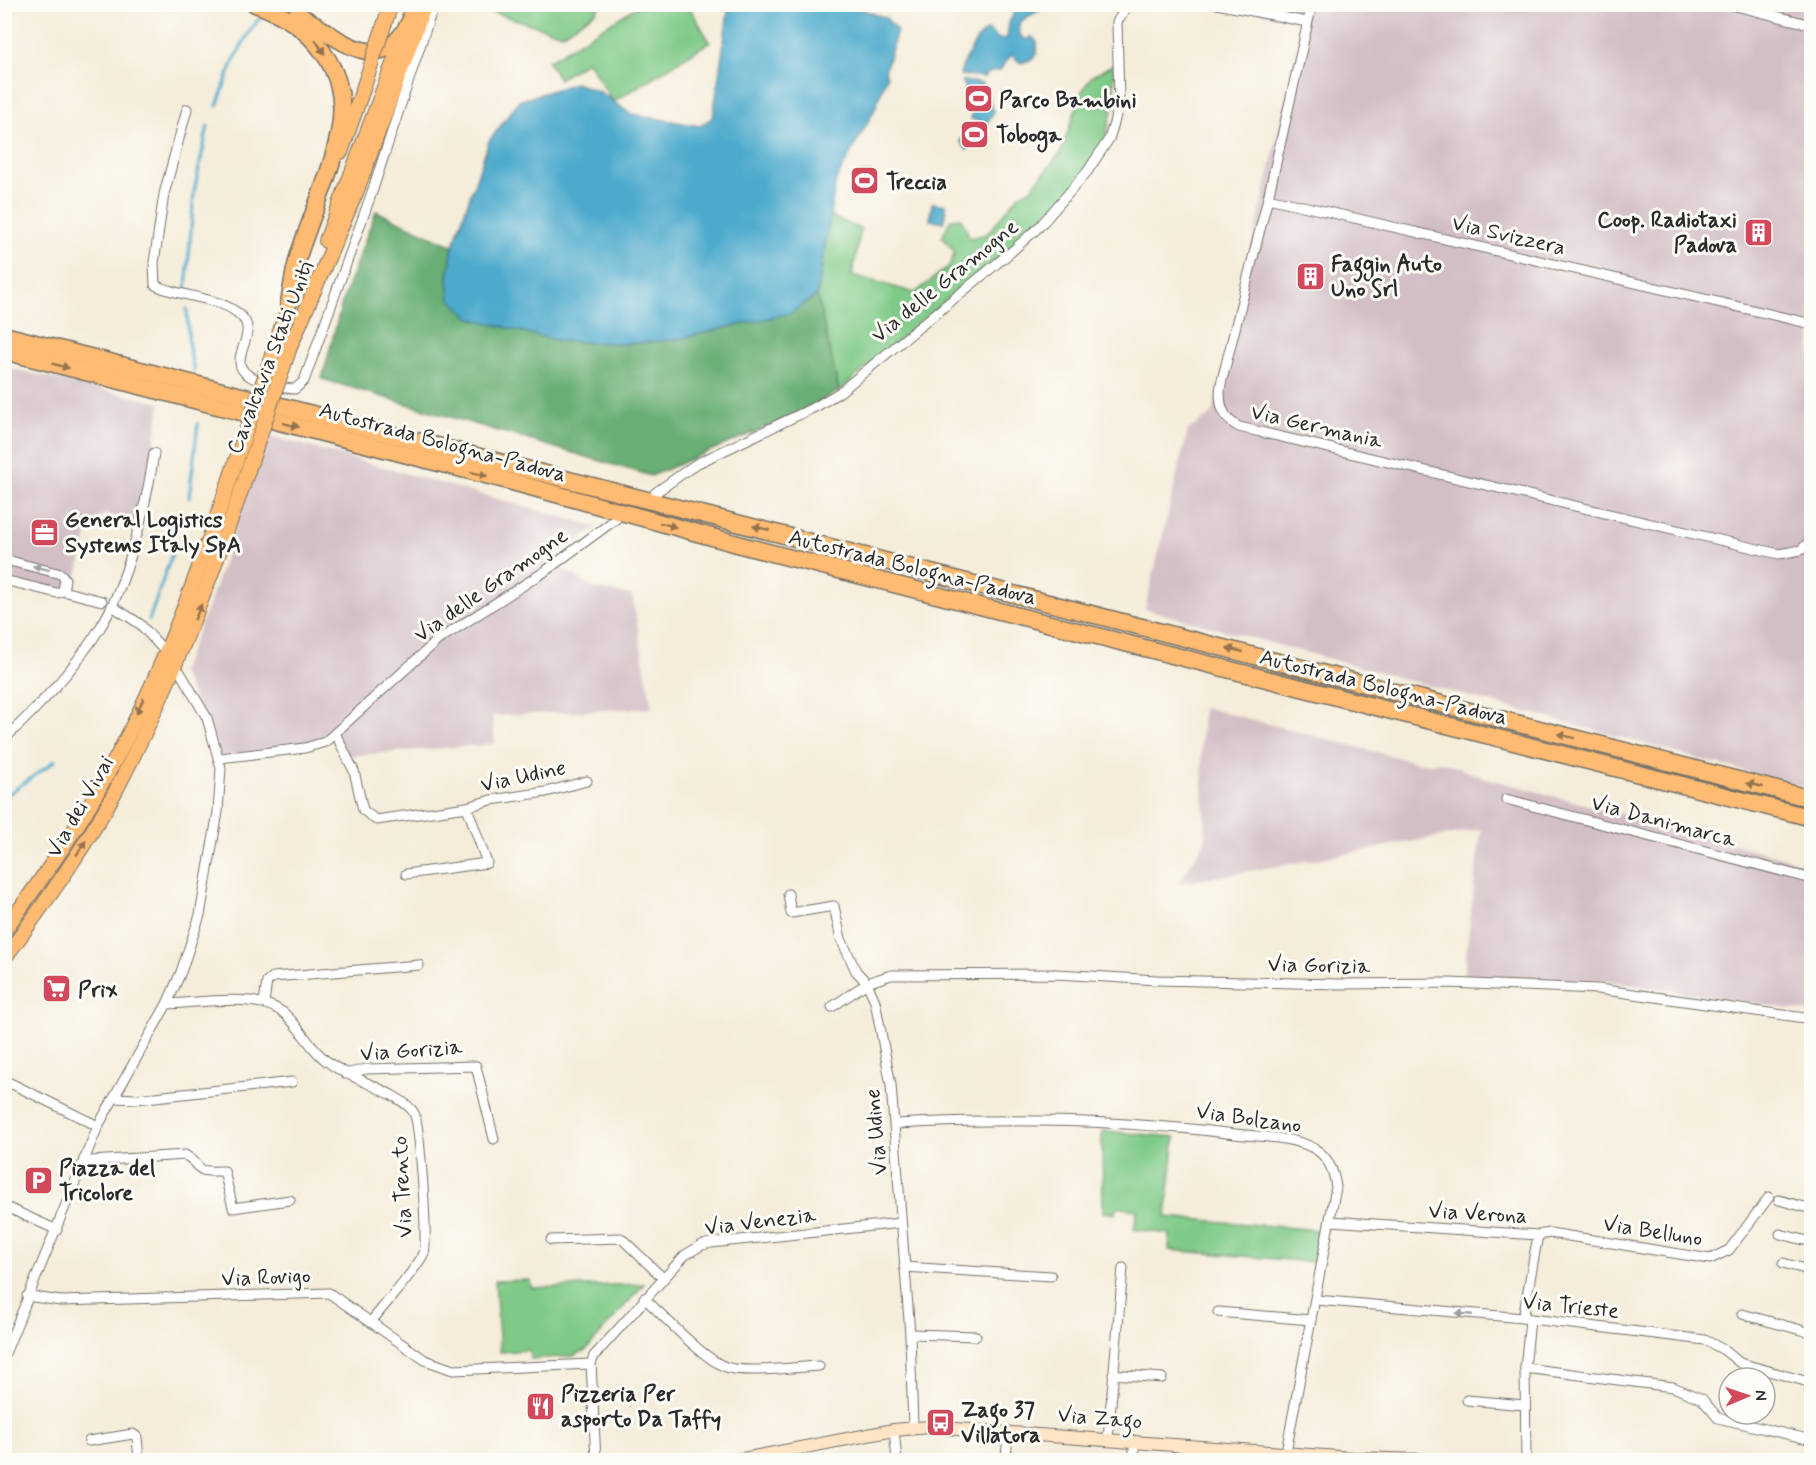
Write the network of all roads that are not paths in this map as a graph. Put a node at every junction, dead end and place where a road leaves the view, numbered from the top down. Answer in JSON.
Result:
{"nodes":[{"id":1,"x":255,"y":4,"type":"edge"},
{"id":2,"x":272,"y":4,"type":"edge"},
{"id":3,"x":391,"y":4,"type":"edge"},
{"id":4,"x":425,"y":4,"type":"edge"},
{"id":5,"x":434,"y":4,"type":"edge"},
{"id":6,"x":1133,"y":4,"type":"edge"},
{"id":7,"x":1218,"y":4,"type":"edge"},
{"id":8,"x":1312,"y":4,"type":"edge"},
{"id":9,"x":1728,"y":4,"type":"edge"},
{"id":10,"x":1745,"y":6,"type":"edge"},
{"id":11,"x":412,"y":12,"type":"edge"},
{"id":12,"x":1308,"y":22,"type":"junction"},
{"id":13,"x":1812,"y":25,"type":"edge"},
{"id":14,"x":187,"y":109,"type":"dead end"},
{"id":15,"x":1268,"y":198,"type":"junction"},
{"id":16,"x":289,"y":303,"type":"junction"},
{"id":17,"x":1812,"y":324,"type":"edge"},
{"id":18,"x":4,"y":325,"type":"edge"},
{"id":19,"x":4,"y":335,"type":"edge"},
{"id":20,"x":290,"y":347,"type":"junction"},
{"id":21,"x":4,"y":351,"type":"edge"},
{"id":22,"x":272,"y":378,"type":"junction"},
{"id":23,"x":373,"y":428,"type":"junction"},
{"id":24,"x":249,"y":445,"type":"junction"},
{"id":25,"x":154,"y":453,"type":"dead end"},
{"id":26,"x":655,"y":493,"type":"dead end"},
{"id":27,"x":616,"y":519,"type":"dead end"},
{"id":28,"x":1812,"y":539,"type":"edge"},
{"id":29,"x":4,"y":563,"type":"edge"},
{"id":30,"x":4,"y":580,"type":"edge"},
{"id":31,"x":63,"y":591,"type":"junction"},
{"id":32,"x":102,"y":601,"type":"dead end"},
{"id":33,"x":112,"y":606,"type":"junction"},
{"id":34,"x":162,"y":650,"type":"junction"},
{"id":35,"x":178,"y":668,"type":"junction"},
{"id":36,"x":336,"y":735,"type":"junction"},
{"id":37,"x":4,"y":739,"type":"edge"},
{"id":38,"x":220,"y":758,"type":"junction"},
{"id":39,"x":587,"y":781,"type":"dead end"},
{"id":40,"x":1506,"y":799,"type":"dead end"},
{"id":41,"x":1812,"y":799,"type":"edge"},
{"id":42,"x":467,"y":807,"type":"junction"},
{"id":43,"x":1812,"y":818,"type":"edge"},
{"id":44,"x":406,"y":874,"type":"dead end"},
{"id":45,"x":1812,"y":879,"type":"edge"},
{"id":46,"x":788,"y":894,"type":"dead end"},
{"id":47,"x":4,"y":930,"type":"edge"},
{"id":48,"x":4,"y":959,"type":"edge"},
{"id":49,"x":419,"y":965,"type":"dead end"},
{"id":50,"x":867,"y":983,"type":"junction"},
{"id":51,"x":264,"y":1002,"type":"junction"},
{"id":52,"x":167,"y":1004,"type":"junction"},
{"id":53,"x":832,"y":1006,"type":"dead end"},
{"id":54,"x":1812,"y":1019,"type":"edge"},
{"id":55,"x":345,"y":1074,"type":"junction"},
{"id":56,"x":4,"y":1080,"type":"edge"},
{"id":57,"x":292,"y":1082,"type":"dead end"},
{"id":58,"x":114,"y":1098,"type":"junction"},
{"id":59,"x":896,"y":1124,"type":"junction"},
{"id":60,"x":98,"y":1126,"type":"junction"},
{"id":61,"x":494,"y":1139,"type":"dead end"},
{"id":62,"x":84,"y":1159,"type":"junction"},
{"id":63,"x":1769,"y":1197,"type":"dead end"},
{"id":64,"x":290,"y":1200,"type":"dead end"},
{"id":65,"x":1779,"y":1200,"type":"dead end"},
{"id":66,"x":4,"y":1206,"type":"edge"},
{"id":67,"x":1812,"y":1209,"type":"edge"},
{"id":68,"x":1331,"y":1221,"type":"junction"},
{"id":69,"x":901,"y":1223,"type":"junction"},
{"id":70,"x":57,"y":1230,"type":"junction"},
{"id":71,"x":1780,"y":1234,"type":"dead end"},
{"id":72,"x":1538,"y":1235,"type":"junction"},
{"id":73,"x":551,"y":1240,"type":"dead end"},
{"id":74,"x":1812,"y":1242,"type":"edge"},
{"id":75,"x":1783,"y":1263,"type":"dead end"},
{"id":76,"x":904,"y":1267,"type":"junction"},
{"id":77,"x":1123,"y":1268,"type":"dead end"},
{"id":78,"x":1812,"y":1271,"type":"edge"},
{"id":79,"x":1051,"y":1276,"type":"dead end"},
{"id":80,"x":663,"y":1278,"type":"junction"},
{"id":81,"x":27,"y":1296,"type":"junction"},
{"id":82,"x":644,"y":1298,"type":"junction"},
{"id":83,"x":1316,"y":1300,"type":"junction"},
{"id":84,"x":1218,"y":1312,"type":"dead end"},
{"id":85,"x":1742,"y":1314,"type":"dead end"},
{"id":86,"x":1526,"y":1319,"type":"junction"},
{"id":87,"x":1311,"y":1320,"type":"junction"},
{"id":88,"x":371,"y":1322,"type":"junction"},
{"id":89,"x":1812,"y":1333,"type":"edge"},
{"id":90,"x":910,"y":1334,"type":"junction"},
{"id":91,"x":976,"y":1336,"type":"dead end"},
{"id":92,"x":4,"y":1356,"type":"edge"},
{"id":93,"x":591,"y":1364,"type":"junction"},
{"id":94,"x":819,"y":1366,"type":"dead end"},
{"id":95,"x":1525,"y":1368,"type":"junction"},
{"id":96,"x":1113,"y":1374,"type":"junction"},
{"id":97,"x":1162,"y":1378,"type":"dead end"},
{"id":98,"x":1812,"y":1383,"type":"edge"},
{"id":99,"x":1467,"y":1400,"type":"dead end"},
{"id":100,"x":1525,"y":1405,"type":"junction"},
{"id":101,"x":913,"y":1428,"type":"junction"},
{"id":102,"x":894,"y":1430,"type":"junction"},
{"id":103,"x":1008,"y":1431,"type":"junction"},
{"id":104,"x":1108,"y":1438,"type":"junction"},
{"id":105,"x":1812,"y":1440,"type":"edge"},
{"id":106,"x":89,"y":1441,"type":"dead end"},
{"id":107,"x":1134,"y":1441,"type":"junction"},
{"id":108,"x":1286,"y":1452,"type":"junction"},
{"id":109,"x":1352,"y":1459,"type":"edge"},
{"id":110,"x":139,"y":1461,"type":"edge"},
{"id":111,"x":596,"y":1461,"type":"edge"},
{"id":112,"x":737,"y":1461,"type":"edge"},
{"id":113,"x":897,"y":1461,"type":"edge"},
{"id":114,"x":1006,"y":1461,"type":"edge"},
{"id":115,"x":1134,"y":1461,"type":"edge"},
{"id":116,"x":1427,"y":1461,"type":"edge"},
{"id":117,"x":1526,"y":1461,"type":"edge"}],
"edges":[{"from":1,"to":16,"type":"highway","one_way":true},
{"from":2,"to":11,"type":"highway"},
{"from":3,"to":16,"type":"main road","name":"Cavalcavia Stati Uniti","bridge":true},
{"from":4,"to":20,"type":"main road","name":"Cavalcavia Stati Uniti"},
{"from":5,"to":14,"type":"street"},
{"from":6,"to":26,"type":"street","name":"Via delle Gramogne"},
{"from":7,"to":12,"type":"street"},
{"from":8,"to":12,"type":"street","name":"Via Germania"},
{"from":9,"to":10,"type":"street"},
{"from":10,"to":13,"type":"street"},
{"from":11,"to":20,"type":"main road"},
{"from":12,"to":15,"type":"street","name":"Via Germania"},
{"from":15,"to":17,"type":"street","name":"Via Svizzera"},
{"from":15,"to":28,"type":"street","name":"Via Germania"},
{"from":16,"to":22,"type":"main road","name":"Cavalcavia Stati Uniti"},
{"from":18,"to":23,"type":"highway"},
{"from":19,"to":23,"type":"highway","name":"Autostrada Bologna-Padova"},
{"from":20,"to":22,"type":"main road","name":"Cavalcavia Stati Uniti"},
{"from":21,"to":43,"type":"highway","name":"Autostrada Bologna-Padova","one_way":true},
{"from":22,"to":24,"type":"main road","name":"Cavalcavia Stati Uniti","bridge":true},
{"from":41,"to":23,"type":"highway","name":"Autostrada Bologna-Padova","one_way":true},
{"from":24,"to":34,"type":"main road","name":"Via dei Vivai"},
{"from":35,"to":24,"type":"main road","name":"Cavalcavia Stati Uniti","one_way":true},
{"from":25,"to":33,"type":"street"},
{"from":27,"to":36,"type":"street","name":"Via delle Gramogne"},
{"from":31,"to":29,"type":"street","one_way":true},
{"from":30,"to":31,"type":"street"},
{"from":31,"to":32,"type":"street"},
{"from":33,"to":34,"type":"street"},
{"from":33,"to":37,"type":"street"},
{"from":34,"to":47,"type":"main road","name":"Via dei Vivai","one_way":true},
{"from":35,"to":38,"type":"street"},
{"from":48,"to":35,"type":"main road","name":"Via dei Vivai","one_way":true},
{"from":36,"to":38,"type":"street","name":"Via delle Gramogne"},
{"from":36,"to":42,"type":"street","name":"Via Udine"},
{"from":38,"to":52,"type":"street"},
{"from":39,"to":42,"type":"street","name":"Via Udine"},
{"from":40,"to":45,"type":"street","name":"Via Danimarca"},
{"from":42,"to":44,"type":"street","name":"Via Udine"},
{"from":46,"to":50,"type":"street","name":"Via Udine"},
{"from":49,"to":51,"type":"street"},
{"from":50,"to":53,"type":"street","name":"Via Gorizia"},
{"from":50,"to":54,"type":"street","name":"Via Gorizia"},
{"from":50,"to":59,"type":"street","name":"Via Udine"},
{"from":51,"to":52,"type":"street"},
{"from":51,"to":55,"type":"street","name":"Via Gorizia"},
{"from":52,"to":58,"type":"street"},
{"from":55,"to":61,"type":"street","name":"Via Gorizia"},
{"from":55,"to":88,"type":"street","name":"Via Trento"},
{"from":56,"to":60,"type":"street"},
{"from":57,"to":58,"type":"street"},
{"from":58,"to":60,"type":"street"},
{"from":59,"to":68,"type":"street","name":"Via Bolzano"},
{"from":59,"to":69,"type":"street","name":"Via Udine"},
{"from":60,"to":62,"type":"street"},
{"from":62,"to":64,"type":"street"},
{"from":62,"to":70,"type":"street"},
{"from":63,"to":72,"type":"street","name":"Via Belluno"},
{"from":65,"to":67,"type":"street"},
{"from":66,"to":70,"type":"street"},
{"from":68,"to":72,"type":"street","name":"Via Verona"},
{"from":68,"to":83,"type":"street","name":"Via Bolzano"},
{"from":69,"to":76,"type":"street","name":"Via Udine"},
{"from":69,"to":80,"type":"street","name":"Via Venezia"},
{"from":70,"to":81,"type":"street"},
{"from":71,"to":74,"type":"street"},
{"from":72,"to":86,"type":"street","name":"Via Verona"},
{"from":73,"to":80,"type":"street"},
{"from":75,"to":78,"type":"street"},
{"from":76,"to":79,"type":"street"},
{"from":76,"to":90,"type":"street","name":"Via Udine"},
{"from":77,"to":96,"type":"street"},
{"from":80,"to":82,"type":"street","name":"Via Venezia"},
{"from":81,"to":88,"type":"street","name":"Via Rovigo"},
{"from":81,"to":92,"type":"street"},
{"from":82,"to":93,"type":"street","name":"Via Venezia"},
{"from":82,"to":94,"type":"street"},
{"from":86,"to":83,"type":"street","name":"Via Trieste","one_way":true},
{"from":83,"to":87,"type":"street","name":"Via Bolzano"},
{"from":84,"to":87,"type":"street"},
{"from":85,"to":89,"type":"street"},
{"from":86,"to":95,"type":"street","name":"Via Verona"},
{"from":86,"to":98,"type":"street","name":"Via Trieste"},
{"from":87,"to":108,"type":"street","name":"Via Bolzano"},
{"from":88,"to":93,"type":"street","name":"Via Rovigo"},
{"from":90,"to":91,"type":"street"},
{"from":90,"to":101,"type":"street","name":"Via Udine"},
{"from":93,"to":111,"type":"street"},
{"from":95,"to":100,"type":"street","name":"Via Verona"},
{"from":95,"to":105,"type":"street"},
{"from":96,"to":97,"type":"street"},
{"from":96,"to":104,"type":"street"},
{"from":99,"to":100,"type":"street"},
{"from":100,"to":117,"type":"street","name":"Via Verona"},
{"from":101,"to":102,"type":"street","name":"Via Zago"},
{"from":101,"to":103,"type":"street","name":"Via Zago"},
{"from":102,"to":112,"type":"street","name":"Via Zago"},
{"from":102,"to":113,"type":"street"},
{"from":103,"to":104,"type":"street","name":"Via Zago"},
{"from":103,"to":114,"type":"street"},
{"from":104,"to":107,"type":"street","name":"Via Zago"},
{"from":106,"to":110,"type":"street"},
{"from":107,"to":108,"type":"street","name":"Via Zago"},
{"from":107,"to":115,"type":"street"},
{"from":108,"to":109,"type":"street","name":"Via Zago"},
{"from":109,"to":116,"type":"street","name":"Via Zago"}]}
